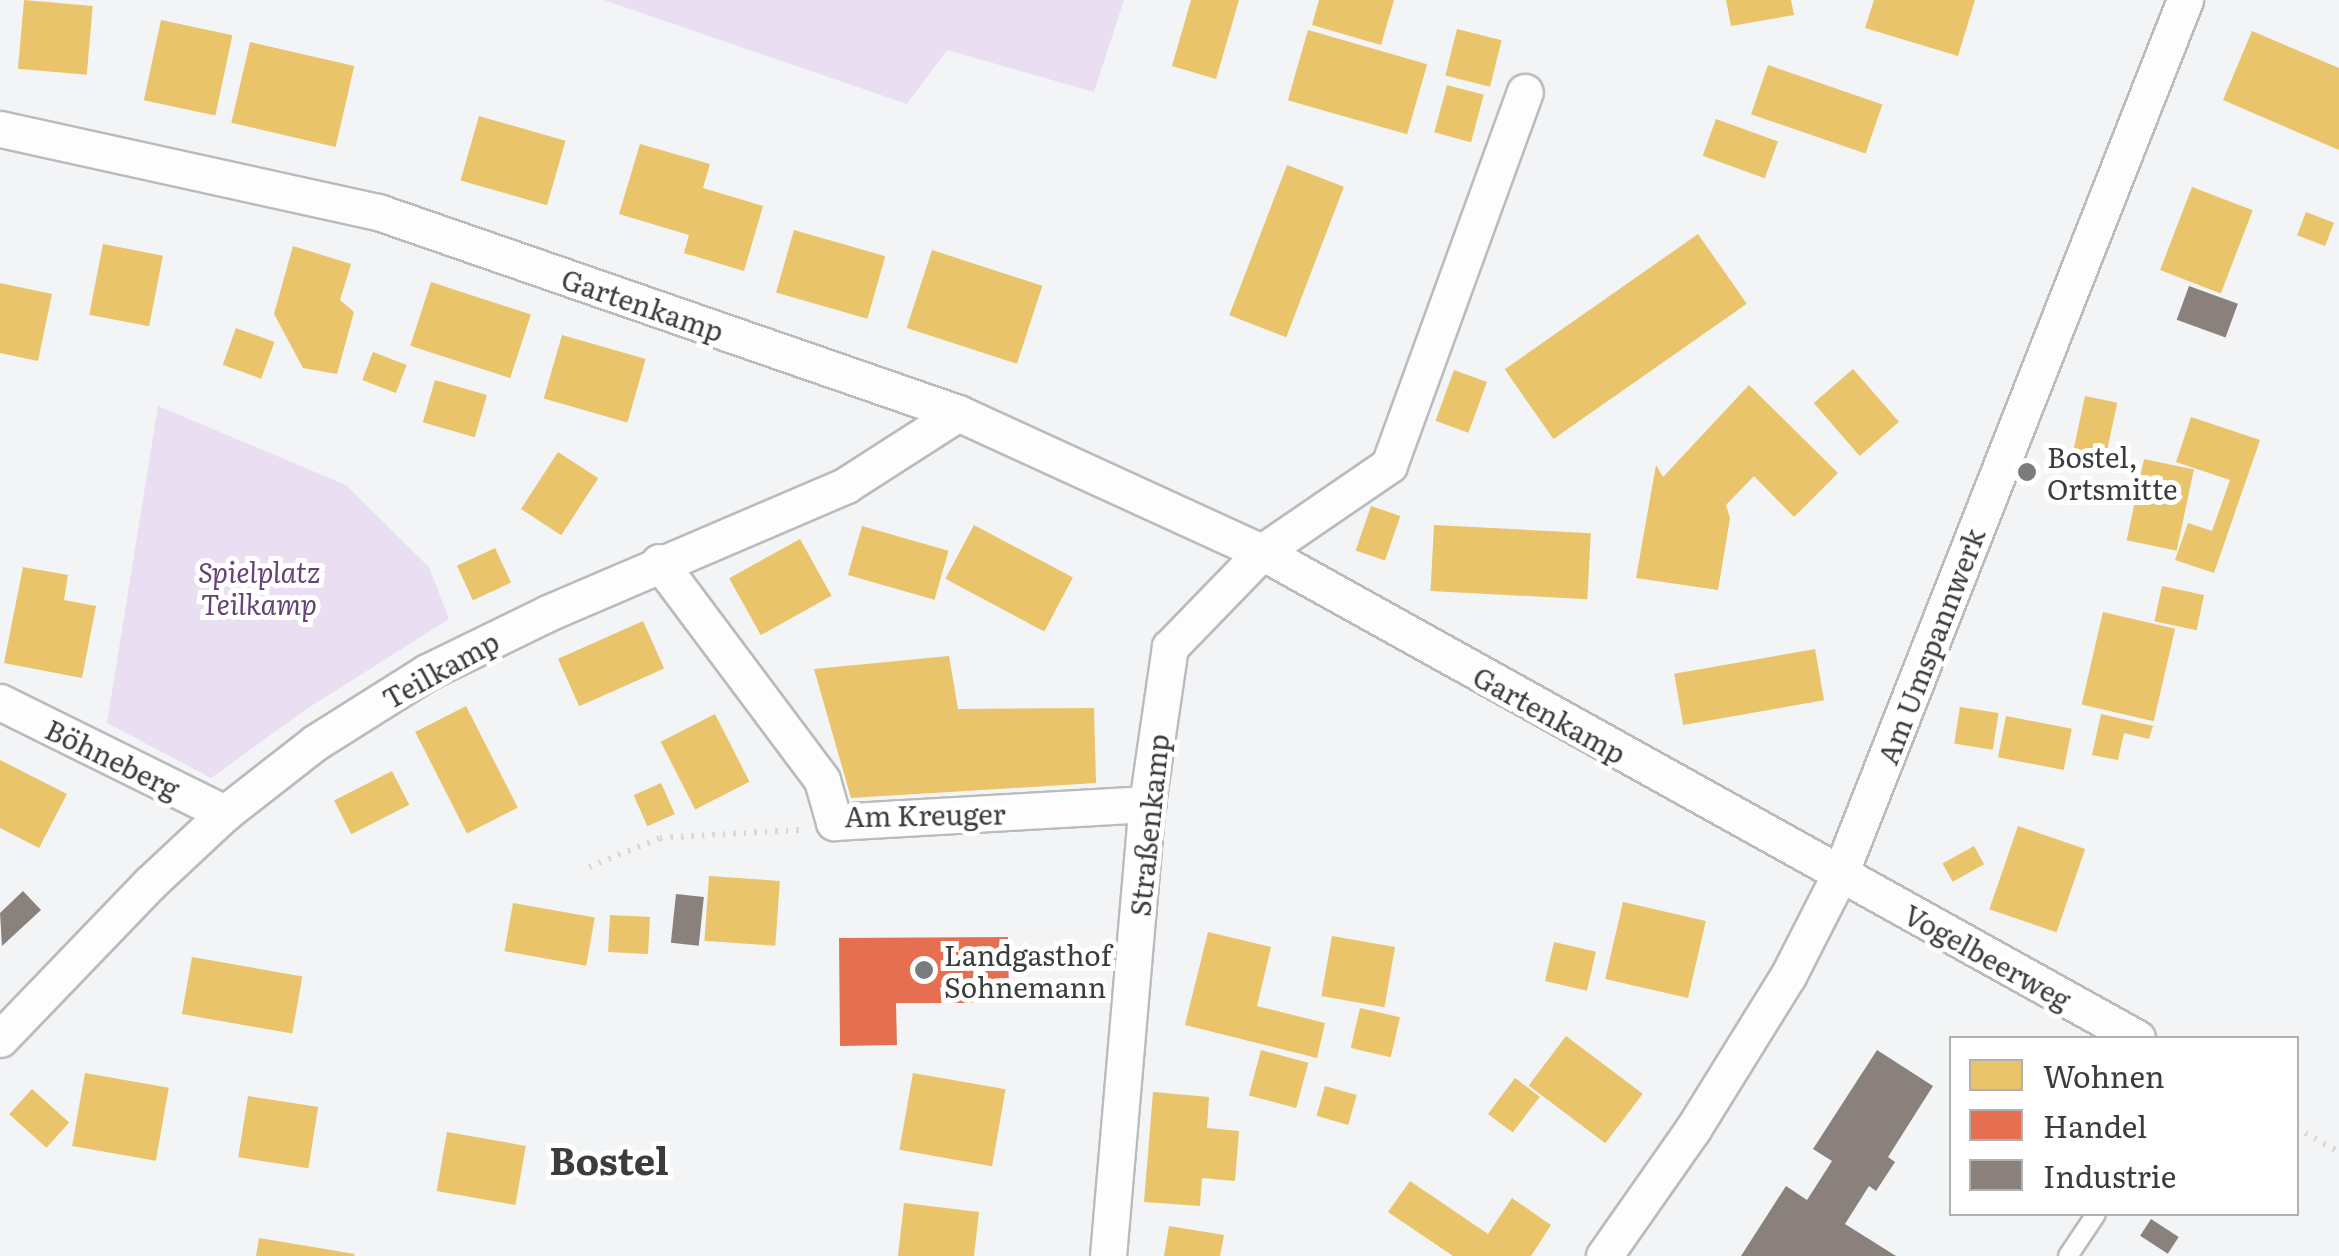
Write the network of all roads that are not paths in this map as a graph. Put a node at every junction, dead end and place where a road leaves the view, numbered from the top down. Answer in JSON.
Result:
{"nodes":[{"id":1,"x":2185,"y":0,"type":"edge"},
{"id":2,"x":1525,"y":92,"type":"dead end"},
{"id":3,"x":0,"y":130,"type":"edge"},
{"id":4,"x":958,"y":413,"type":"junction"},
{"id":5,"x":1262,"y":552,"type":"junction"},
{"id":6,"x":659,"y":562,"type":"junction"},
{"id":7,"x":0,"y":702,"type":"edge"},
{"id":8,"x":1147,"y":804,"type":"junction"},
{"id":9,"x":225,"y":813,"type":"junction"},
{"id":10,"x":1840,"y":874,"type":"junction"},
{"id":11,"x":2134,"y":1036,"type":"edge"},
{"id":12,"x":0,"y":1039,"type":"edge"},
{"id":13,"x":2095,"y":1216,"type":"edge"},
{"id":14,"x":1108,"y":1256,"type":"edge"},
{"id":15,"x":1604,"y":1256,"type":"edge"},
{"id":16,"x":2068,"y":1256,"type":"edge"}],
"edges":[{"from":1,"to":10,"type":"street","name":"Am Umspannwerk"},
{"from":2,"to":5,"type":"street"},
{"from":3,"to":4,"type":"street","name":"Gartenkamp"},
{"from":4,"to":5,"type":"street","name":"Gartenkamp"},
{"from":4,"to":6,"type":"street","name":"Teilkamp"},
{"from":5,"to":8,"type":"street","name":"Straßenkamp"},
{"from":5,"to":10,"type":"street","name":"Gartenkamp"},
{"from":6,"to":8,"type":"street","name":"Am Kreuger"},
{"from":6,"to":9,"type":"street","name":"Teilkamp"},
{"from":7,"to":9,"type":"street","name":"Böhneberg"},
{"from":8,"to":14,"type":"street","name":"Straßenkamp"},
{"from":9,"to":12,"type":"street","name":"Teilkamp"},
{"from":10,"to":11,"type":"street","name":"Vogelbeerweg"},
{"from":10,"to":15,"type":"street","name":"Am Umspannwerk"},
{"from":13,"to":16,"type":"lane"}]}
